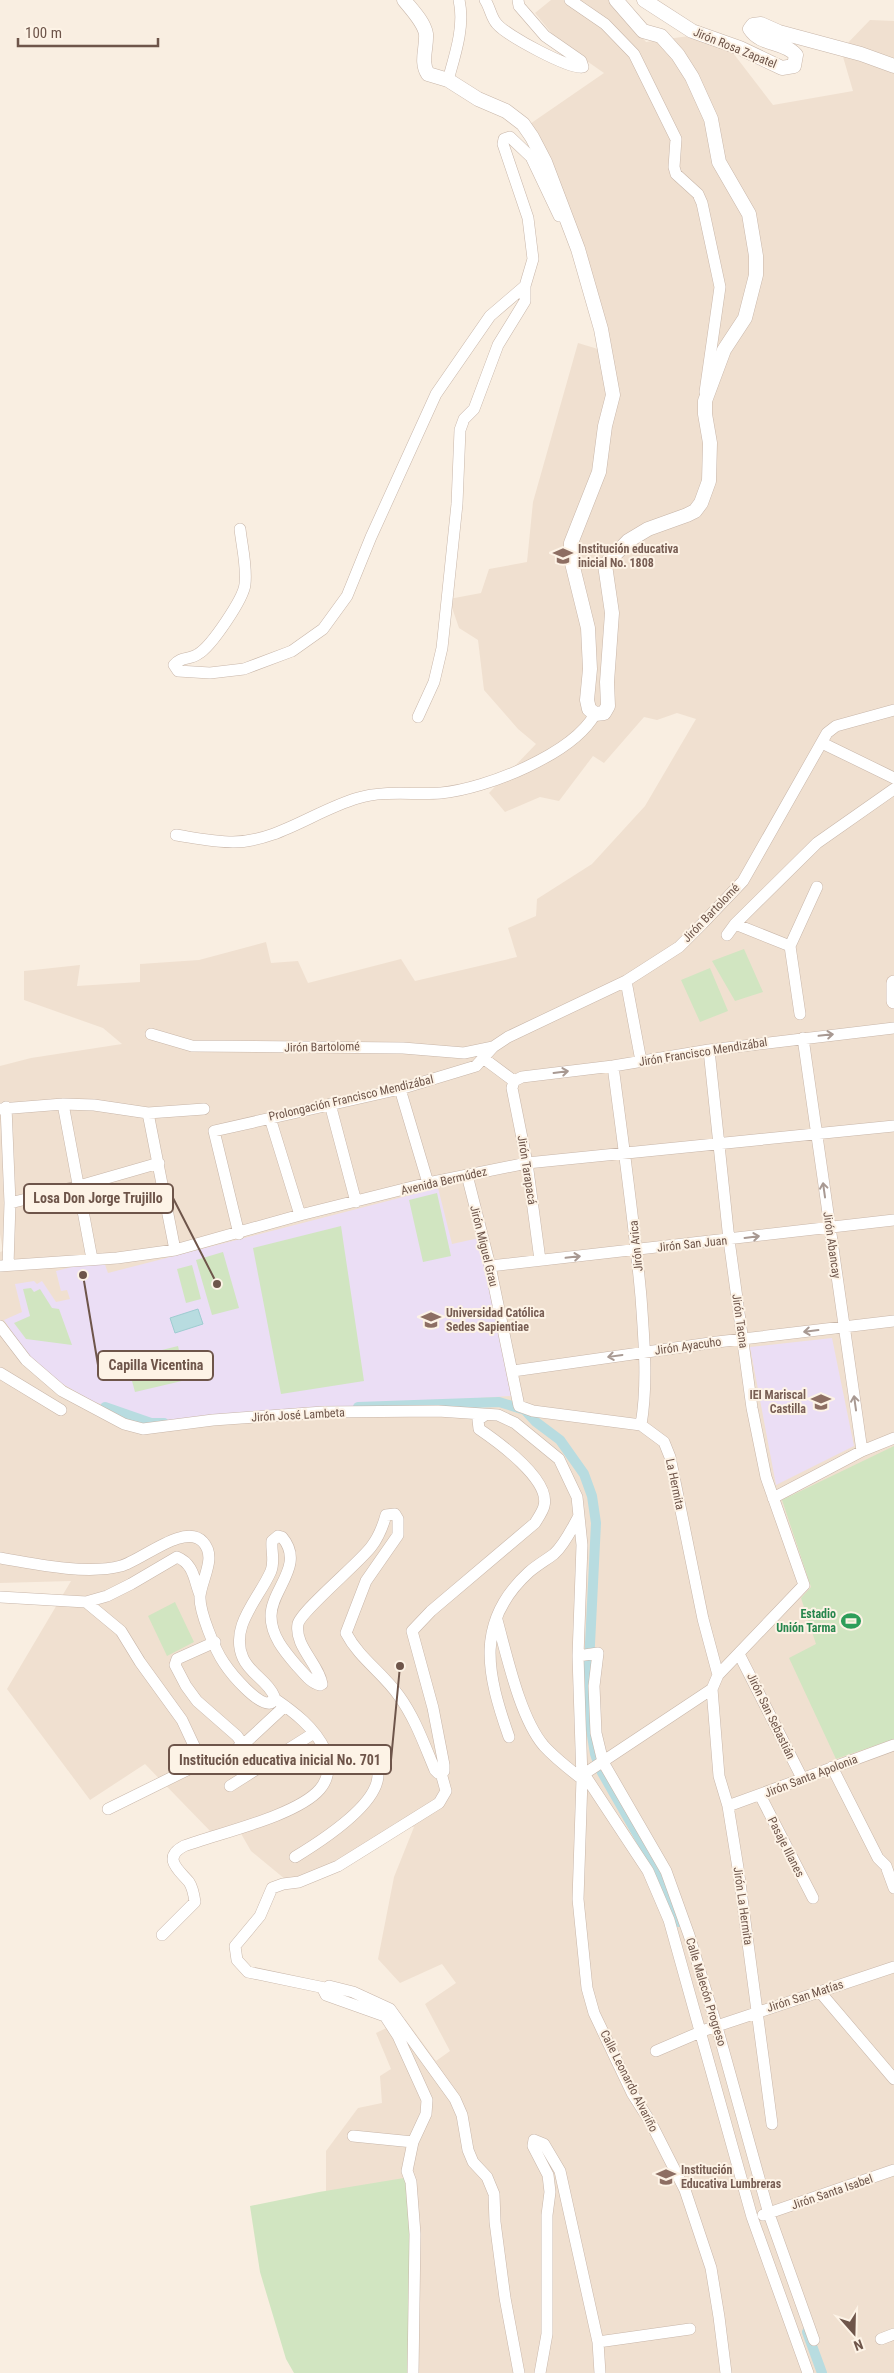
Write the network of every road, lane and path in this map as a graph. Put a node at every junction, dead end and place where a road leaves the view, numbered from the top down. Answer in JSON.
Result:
{"nodes":[{"id":1,"x":404,"y":0,"type":"edge"},
{"id":2,"x":459,"y":0,"type":"edge"},
{"id":3,"x":485,"y":0,"type":"edge"},
{"id":4,"x":518,"y":0,"type":"edge"},
{"id":5,"x":570,"y":0,"type":"edge"},
{"id":6,"x":616,"y":0,"type":"edge"},
{"id":7,"x":644,"y":0,"type":"edge"},
{"id":8,"x":894,"y":66,"type":"edge"},
{"id":9,"x":448,"y":80,"type":"junction"},
{"id":10,"x":566,"y":216,"type":"junction"},
{"id":11,"x":525,"y":286,"type":"junction"},
{"id":12,"x":705,"y":401,"type":"junction"},
{"id":13,"x":240,"y":530,"type":"dead end"},
{"id":14,"x":894,"y":710,"type":"edge"},
{"id":15,"x":595,"y":714,"type":"junction"},
{"id":16,"x":418,"y":718,"type":"dead end"},
{"id":17,"x":822,"y":743,"type":"junction"},
{"id":18,"x":894,"y":778,"type":"edge"},
{"id":19,"x":894,"y":789,"type":"edge"},
{"id":20,"x":176,"y":835,"type":"dead end"},
{"id":21,"x":816,"y":887,"type":"dead end"},
{"id":22,"x":735,"y":924,"type":"junction"},
{"id":23,"x":727,"y":935,"type":"dead end"},
{"id":24,"x":790,"y":946,"type":"junction"},
{"id":25,"x":626,"y":981,"type":"junction"},
{"id":26,"x":800,"y":1014,"type":"dead end"},
{"id":27,"x":894,"y":1028,"type":"edge"},
{"id":28,"x":151,"y":1034,"type":"dead end"},
{"id":29,"x":803,"y":1038,"type":"junction"},
{"id":30,"x":493,"y":1047,"type":"junction"},
{"id":31,"x":709,"y":1050,"type":"junction"},
{"id":32,"x":483,"y":1058,"type":"junction"},
{"id":33,"x":641,"y":1061,"type":"junction"},
{"id":34,"x":613,"y":1066,"type":"junction"},
{"id":35,"x":514,"y":1080,"type":"junction"},
{"id":36,"x":400,"y":1089,"type":"junction"},
{"id":37,"x":62,"y":1104,"type":"junction"},
{"id":38,"x":330,"y":1104,"type":"junction"},
{"id":39,"x":3,"y":1108,"type":"edge"},
{"id":40,"x":204,"y":1109,"type":"dead end"},
{"id":41,"x":148,"y":1113,"type":"junction"},
{"id":42,"x":270,"y":1118,"type":"junction"},
{"id":43,"x":894,"y":1126,"type":"edge"},
{"id":44,"x":816,"y":1132,"type":"junction"},
{"id":45,"x":718,"y":1144,"type":"junction"},
{"id":46,"x":625,"y":1153,"type":"junction"},
{"id":47,"x":159,"y":1163,"type":"junction"},
{"id":48,"x":527,"y":1163,"type":"junction"},
{"id":49,"x":467,"y":1175,"type":"junction"},
{"id":50,"x":428,"y":1184,"type":"junction"},
{"id":51,"x":80,"y":1186,"type":"junction"},
{"id":52,"x":356,"y":1202,"type":"junction"},
{"id":53,"x":10,"y":1203,"type":"junction"},
{"id":54,"x":300,"y":1215,"type":"junction"},
{"id":55,"x":894,"y":1220,"type":"edge"},
{"id":56,"x":829,"y":1227,"type":"junction"},
{"id":57,"x":239,"y":1234,"type":"junction"},
{"id":58,"x":729,"y":1240,"type":"junction"},
{"id":59,"x":174,"y":1250,"type":"junction"},
{"id":60,"x":637,"y":1250,"type":"junction"},
{"id":61,"x":92,"y":1259,"type":"junction"},
{"id":62,"x":540,"y":1260,"type":"junction"},
{"id":63,"x":4,"y":1266,"type":"edge"},
{"id":64,"x":490,"y":1266,"type":"junction"},
{"id":65,"x":894,"y":1321,"type":"edge"},
{"id":66,"x":0,"y":1326,"type":"edge"},
{"id":67,"x":844,"y":1327,"type":"junction"},
{"id":68,"x":742,"y":1339,"type":"junction"},
{"id":69,"x":645,"y":1352,"type":"junction"},
{"id":70,"x":513,"y":1371,"type":"junction"},
{"id":71,"x":0,"y":1373,"type":"edge"},
{"id":72,"x":519,"y":1406,"type":"joint"},
{"id":73,"x":60,"y":1410,"type":"dead end"},
{"id":74,"x":485,"y":1414,"type":"junction"},
{"id":75,"x":641,"y":1425,"type":"junction"},
{"id":76,"x":894,"y":1438,"type":"edge"},
{"id":77,"x":862,"y":1451,"type":"junction"},
{"id":78,"x":773,"y":1498,"type":"junction"},
{"id":79,"x":580,"y":1516,"type":"junction"},
{"id":80,"x":0,"y":1558,"type":"edge"},
{"id":81,"x":0,"y":1597,"type":"edge"},
{"id":82,"x":200,"y":1597,"type":"junction"},
{"id":83,"x":86,"y":1602,"type":"junction"},
{"id":84,"x":497,"y":1620,"type":"junction"},
{"id":85,"x":215,"y":1642,"type":"junction"},
{"id":86,"x":739,"y":1654,"type":"junction"},
{"id":87,"x":588,"y":1655,"type":"junction"},
{"id":88,"x":718,"y":1675,"type":"junction"},
{"id":89,"x":712,"y":1689,"type":"junction"},
{"id":90,"x":275,"y":1699,"type":"junction"},
{"id":91,"x":285,"y":1706,"type":"junction"},
{"id":92,"x":314,"y":1732,"type":"junction"},
{"id":93,"x":509,"y":1737,"type":"dead end"},
{"id":94,"x":244,"y":1744,"type":"junction"},
{"id":95,"x":894,"y":1745,"type":"edge"},
{"id":96,"x":212,"y":1764,"type":"dead end"},
{"id":97,"x":259,"y":1767,"type":"junction"},
{"id":98,"x":832,"y":1767,"type":"junction"},
{"id":99,"x":592,"y":1769,"type":"junction"},
{"id":100,"x":441,"y":1773,"type":"junction"},
{"id":101,"x":378,"y":1774,"type":"dead end"},
{"id":102,"x":802,"y":1778,"type":"junction"},
{"id":103,"x":230,"y":1786,"type":"dead end"},
{"id":104,"x":760,"y":1795,"type":"junction"},
{"id":105,"x":728,"y":1806,"type":"junction"},
{"id":106,"x":108,"y":1809,"type":"dead end"},
{"id":107,"x":294,"y":1858,"type":"dead end"},
{"id":108,"x":890,"y":1864,"type":"edge"},
{"id":109,"x":894,"y":1888,"type":"edge"},
{"id":110,"x":813,"y":1898,"type":"dead end"},
{"id":111,"x":162,"y":1936,"type":"dead end"},
{"id":112,"x":894,"y":1968,"type":"edge"},
{"id":113,"x":325,"y":1988,"type":"junction"},
{"id":114,"x":820,"y":1992,"type":"junction"},
{"id":115,"x":758,"y":2012,"type":"junction"},
{"id":116,"x":710,"y":2029,"type":"junction"},
{"id":117,"x":656,"y":2051,"type":"dead end"},
{"id":118,"x":894,"y":2079,"type":"edge"},
{"id":119,"x":772,"y":2124,"type":"dead end"},
{"id":120,"x":353,"y":2136,"type":"dead end"},
{"id":121,"x":414,"y":2142,"type":"junction"},
{"id":122,"x":894,"y":2170,"type":"edge"},
{"id":123,"x":768,"y":2214,"type":"junction"},
{"id":124,"x":753,"y":2217,"type":"junction"},
{"id":125,"x":690,"y":2329,"type":"dead end"},
{"id":126,"x":894,"y":2334,"type":"edge"},
{"id":127,"x":881,"y":2339,"type":"dead end"},
{"id":128,"x":814,"y":2340,"type":"dead end"},
{"id":129,"x":598,"y":2342,"type":"junction"},
{"id":130,"x":413,"y":2373,"type":"edge"},
{"id":131,"x":519,"y":2373,"type":"edge"},
{"id":132,"x":540,"y":2373,"type":"edge"},
{"id":133,"x":600,"y":2373,"type":"edge"},
{"id":134,"x":726,"y":2373,"type":"edge"},
{"id":135,"x":808,"y":2373,"type":"edge"}],
"edges":[{"from":1,"to":9,"type":"street"},
{"from":2,"to":9,"type":"street"},
{"from":3,"to":4,"type":"street"},
{"from":5,"to":12,"type":"street"},
{"from":6,"to":12,"type":"street"},
{"from":7,"to":8,"type":"street","name":"Jirón Rosa Zapatel"},
{"from":9,"to":10,"type":"street"},
{"from":10,"to":11,"type":"street"},
{"from":10,"to":15,"type":"street"},
{"from":11,"to":13,"type":"street"},
{"from":11,"to":16,"type":"street"},
{"from":12,"to":15,"type":"street"},
{"from":14,"to":17,"type":"street","name":"Jirón Bartolomé"},
{"from":15,"to":20,"type":"street"},
{"from":17,"to":18,"type":"street"},
{"from":17,"to":25,"type":"street","name":"Jirón Bartolomé"},
{"from":19,"to":22,"type":"street"},
{"from":21,"to":24,"type":"street"},
{"from":22,"to":23,"type":"street"},
{"from":22,"to":24,"type":"street"},
{"from":24,"to":26,"type":"street"},
{"from":25,"to":30,"type":"street","name":"Jirón Bartolomé"},
{"from":25,"to":33,"type":"street"},
{"from":29,"to":27,"type":"street","name":"Jirón Francisco Mendizábal","one_way":true},
{"from":28,"to":30,"type":"street","name":"Jirón Bartolomé"},
{"from":29,"to":31,"type":"street","name":"Jirón Francisco Mendizábal"},
{"from":29,"to":44,"type":"street","name":"Jirón Abancay"},
{"from":30,"to":32,"type":"street","name":"Jirón Bartolomé"},
{"from":31,"to":33,"type":"street","name":"Jirón Francisco Mendizábal"},
{"from":31,"to":45,"type":"street","name":"Jirón Tacna"},
{"from":32,"to":35,"type":"street"},
{"from":32,"to":36,"type":"street","name":"Prolongación Francisco Mendizábal"},
{"from":33,"to":34,"type":"street","name":"Jirón Francisco Mendizábal"},
{"from":35,"to":34,"type":"street","name":"Jirón Francisco Mendizábal","one_way":true},
{"from":34,"to":46,"type":"street","name":"Jirón Arica"},
{"from":35,"to":48,"type":"street","name":"Jirón Tarapacá"},
{"from":36,"to":38,"type":"street","name":"Prolongación Francisco Mendizábal"},
{"from":36,"to":50,"type":"street"},
{"from":37,"to":39,"type":"street"},
{"from":37,"to":41,"type":"street"},
{"from":37,"to":51,"type":"street"},
{"from":38,"to":42,"type":"street","name":"Prolongación Francisco Mendizábal"},
{"from":38,"to":52,"type":"street"},
{"from":39,"to":53,"type":"street"},
{"from":40,"to":41,"type":"street"},
{"from":41,"to":47,"type":"street"},
{"from":42,"to":54,"type":"street"},
{"from":42,"to":57,"type":"street","name":"Prolongación Francisco Mendizábal"},
{"from":43,"to":44,"type":"street","name":"Avenida Bermúdez"},
{"from":44,"to":45,"type":"street","name":"Avenida Bermúdez"},
{"from":56,"to":44,"type":"street","name":"Jirón Abancay","one_way":true},
{"from":45,"to":46,"type":"street","name":"Avenida Bermúdez"},
{"from":45,"to":58,"type":"street","name":"Jirón Tacna"},
{"from":46,"to":48,"type":"street","name":"Avenida Bermúdez"},
{"from":46,"to":60,"type":"street","name":"Jirón Arica"},
{"from":47,"to":51,"type":"street"},
{"from":47,"to":59,"type":"street"},
{"from":48,"to":49,"type":"street","name":"Avenida Bermúdez"},
{"from":48,"to":62,"type":"street","name":"Jirón Tarapacá"},
{"from":49,"to":50,"type":"street","name":"Avenida Bermúdez"},
{"from":49,"to":64,"type":"street","name":"Jirón Miguel Grau"},
{"from":50,"to":52,"type":"street","name":"Avenida Bermúdez"},
{"from":51,"to":53,"type":"street"},
{"from":51,"to":61,"type":"street"},
{"from":52,"to":54,"type":"street","name":"Avenida Bermúdez"},
{"from":53,"to":63,"type":"street"},
{"from":54,"to":57,"type":"street","name":"Avenida Bermúdez"},
{"from":55,"to":56,"type":"street","name":"Jirón San Juan"},
{"from":58,"to":56,"type":"street","name":"Jirón San Juan","one_way":true},
{"from":56,"to":67,"type":"street","name":"Jirón Abancay"},
{"from":57,"to":59,"type":"street","name":"Avenida Bermúdez"},
{"from":58,"to":60,"type":"street","name":"Jirón San Juan"},
{"from":58,"to":68,"type":"street","name":"Jirón Tacna"},
{"from":59,"to":61,"type":"street","name":"Avenida Bermúdez"},
{"from":62,"to":60,"type":"street","name":"Jirón San Juan","one_way":true},
{"from":60,"to":69,"type":"street","name":"Jirón Arica"},
{"from":61,"to":63,"type":"street","name":"Avenida Bermúdez"},
{"from":62,"to":64,"type":"street","name":"Jirón San Juan"},
{"from":64,"to":70,"type":"street","name":"Jirón Miguel Grau"},
{"from":65,"to":67,"type":"street","name":"Jirón Ayacuho"},
{"from":66,"to":74,"type":"street","name":"Jirón José Lambeta"},
{"from":67,"to":68,"type":"street","name":"Jirón Ayacuho","one_way":true},
{"from":77,"to":67,"type":"street","name":"Jirón Abancay","one_way":true},
{"from":68,"to":69,"type":"street","name":"Jirón Ayacuho"},
{"from":68,"to":78,"type":"street","name":"Jirón Tacna"},
{"from":69,"to":70,"type":"street","name":"Jirón Ayacuho","one_way":true},
{"from":69,"to":75,"type":"street","name":"Jirón Arica"},
{"from":70,"to":72,"type":"street","name":"Jirón Miguel Grau"},
{"from":71,"to":73,"type":"street"},
{"from":72,"to":75,"type":"street","name":"La Hermita"},
{"from":74,"to":79,"type":"street","name":"Jirón José Lambeta"},
{"from":74,"to":100,"type":"street"},
{"from":75,"to":88,"type":"street","name":"La Hermita"},
{"from":76,"to":77,"type":"street"},
{"from":77,"to":78,"type":"street"},
{"from":78,"to":86,"type":"street","name":"Jirón Tacna"},
{"from":79,"to":84,"type":"street"},
{"from":79,"to":87,"type":"street","name":"Jirón José Lambeta"},
{"from":80,"to":82,"type":"street"},
{"from":81,"to":83,"type":"street"},
{"from":82,"to":83,"type":"street"},
{"from":82,"to":85,"type":"street"},
{"from":83,"to":106,"type":"street"},
{"from":84,"to":93,"type":"street"},
{"from":84,"to":99,"type":"street"},
{"from":85,"to":90,"type":"street"},
{"from":85,"to":94,"type":"street"},
{"from":86,"to":88,"type":"street"},
{"from":86,"to":102,"type":"street","name":"Jirón San Sebastián"},
{"from":87,"to":99,"type":"street"},
{"from":87,"to":99,"type":"street","name":"Calle Malecón Progreso"},
{"from":88,"to":89,"type":"street"},
{"from":89,"to":99,"type":"street"},
{"from":89,"to":105,"type":"street","name":"Jirón La Hermita"},
{"from":90,"to":91,"type":"street"},
{"from":90,"to":100,"type":"street"},
{"from":91,"to":92,"type":"street"},
{"from":91,"to":94,"type":"street"},
{"from":92,"to":97,"type":"street"},
{"from":92,"to":111,"type":"street"},
{"from":94,"to":96,"type":"street"},
{"from":94,"to":97,"type":"street"},
{"from":95,"to":98,"type":"street","name":"Jirón Santa Apolonia"},
{"from":97,"to":103,"type":"street"},
{"from":98,"to":102,"type":"street","name":"Jirón Santa Apolonia"},
{"from":98,"to":108,"type":"street"},
{"from":99,"to":116,"type":"street","name":"Calle Malecón Progreso"},
{"from":99,"to":116,"type":"street","name":"Calle Malecón Progreso"},
{"from":99,"to":134,"type":"street","name":"Calle Leonardo Alvariño"},
{"from":100,"to":113,"type":"street"},
{"from":101,"to":107,"type":"street"},
{"from":102,"to":104,"type":"street","name":"Jirón Santa Apolonia"},
{"from":104,"to":105,"type":"street","name":"Jirón Santa Apolonia"},
{"from":104,"to":110,"type":"street","name":"Pasaje Illanes"},
{"from":105,"to":115,"type":"street","name":"Jirón La Hermita"},
{"from":108,"to":109,"type":"street"},
{"from":112,"to":114,"type":"street","name":"Jirón San Matías"},
{"from":113,"to":121,"type":"street"},
{"from":113,"to":131,"type":"street"},
{"from":114,"to":115,"type":"street","name":"Jirón San Matías"},
{"from":114,"to":118,"type":"street"},
{"from":115,"to":116,"type":"street","name":"Jirón San Matías"},
{"from":115,"to":119,"type":"street","name":"Jirón La Hermita"},
{"from":116,"to":117,"type":"street","name":"Jirón San Matías"},
{"from":116,"to":123,"type":"street","name":"Calle Malecón Progreso"},
{"from":116,"to":124,"type":"street","name":"Calle Malecón Progreso"},
{"from":120,"to":121,"type":"street"},
{"from":121,"to":130,"type":"street"},
{"from":122,"to":123,"type":"street","name":"Jirón Santa Isabel"},
{"from":123,"to":124,"type":"street","name":"Jirón Santa Isabel"},
{"from":123,"to":128,"type":"street","name":"Calle Malecón Progreso"},
{"from":124,"to":135,"type":"street","name":"Calle Malecón Progreso"},
{"from":125,"to":129,"type":"street"},
{"from":126,"to":127,"type":"street"},
{"from":129,"to":132,"type":"street"},
{"from":129,"to":133,"type":"street"}]}
